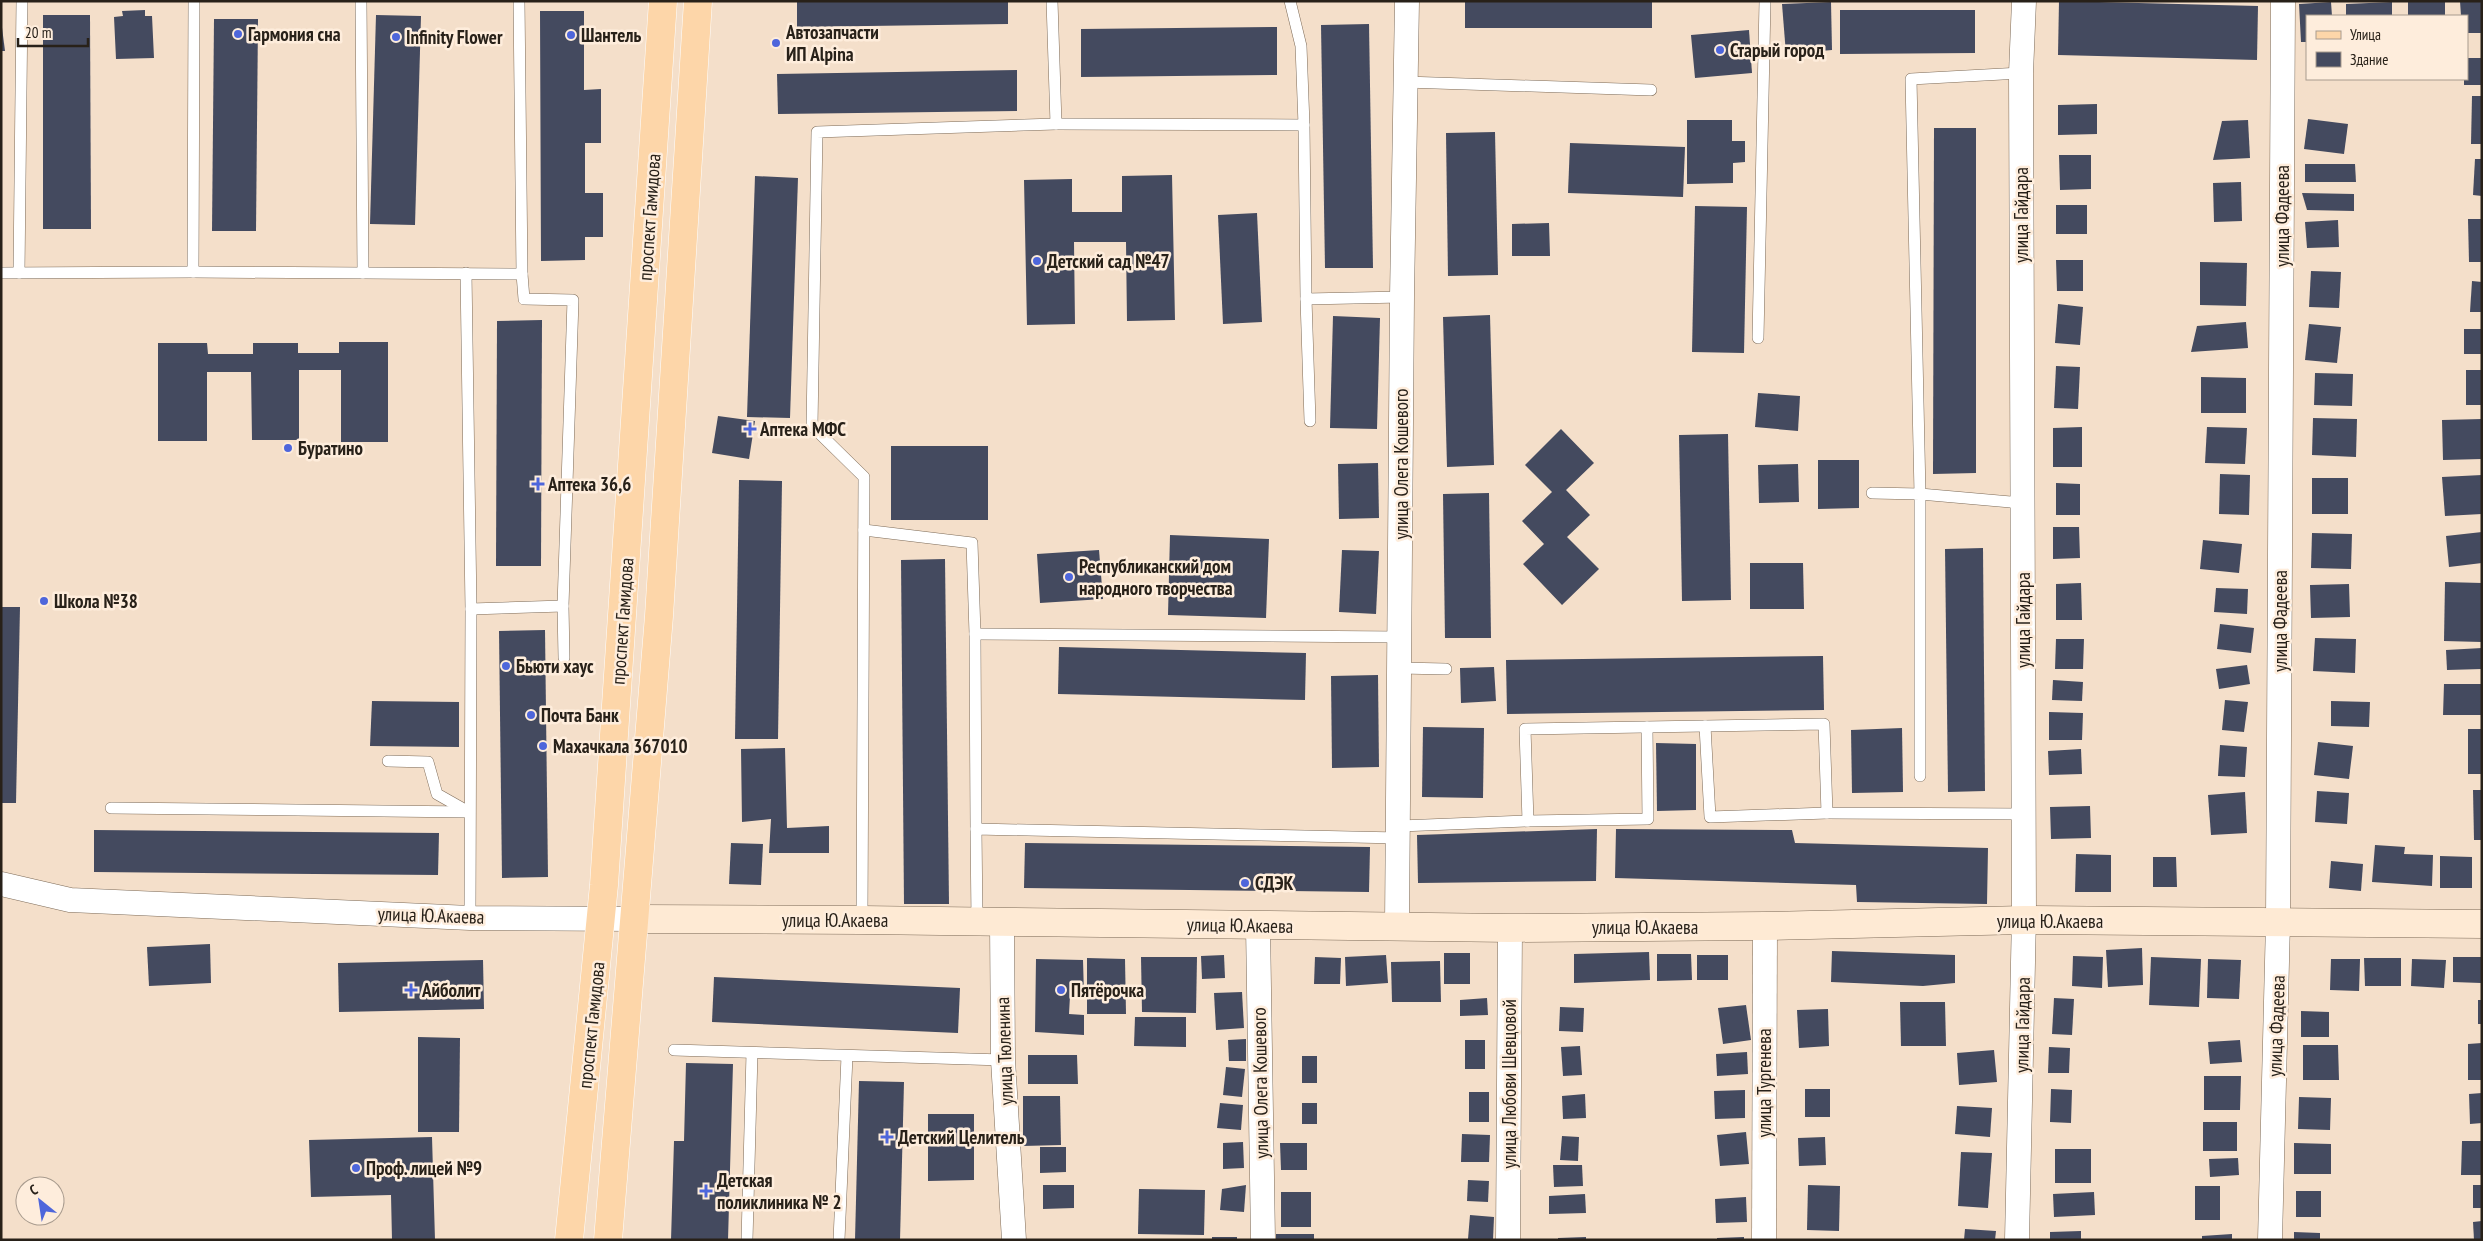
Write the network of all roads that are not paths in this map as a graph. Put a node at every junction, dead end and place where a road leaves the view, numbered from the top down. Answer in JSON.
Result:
{"nodes":[{"id":1,"x":22,"y":1,"type":"edge"},
{"id":2,"x":194,"y":1,"type":"edge"},
{"id":3,"x":361,"y":1,"type":"edge"},
{"id":4,"x":519,"y":1,"type":"edge"},
{"id":5,"x":663,"y":1,"type":"edge"},
{"id":6,"x":698,"y":1,"type":"edge"},
{"id":7,"x":1052,"y":1,"type":"edge"},
{"id":8,"x":1290,"y":1,"type":"edge"},
{"id":9,"x":1407,"y":1,"type":"edge"},
{"id":10,"x":1765,"y":1,"type":"edge"},
{"id":11,"x":2024,"y":1,"type":"edge"},
{"id":12,"x":2283,"y":1,"type":"edge"},
{"id":13,"x":2021,"y":73,"type":"junction"},
{"id":14,"x":1405,"y":82,"type":"junction"},
{"id":15,"x":1652,"y":90,"type":"dead end"},
{"id":16,"x":1056,"y":124,"type":"junction"},
{"id":17,"x":1304,"y":125,"type":"junction"},
{"id":18,"x":194,"y":272,"type":"junction"},
{"id":19,"x":1,"y":273,"type":"edge"},
{"id":20,"x":19,"y":273,"type":"junction"},
{"id":21,"x":363,"y":273,"type":"junction"},
{"id":22,"x":466,"y":273,"type":"junction"},
{"id":23,"x":522,"y":274,"type":"junction"},
{"id":24,"x":1402,"y":297,"type":"junction"},
{"id":25,"x":1306,"y":300,"type":"junction"},
{"id":26,"x":1758,"y":338,"type":"dead end"},
{"id":27,"x":1310,"y":421,"type":"dead end"},
{"id":28,"x":1872,"y":493,"type":"dead end"},
{"id":29,"x":1920,"y":494,"type":"junction"},
{"id":30,"x":2022,"y":502,"type":"junction"},
{"id":31,"x":864,"y":530,"type":"junction"},
{"id":32,"x":563,"y":606,"type":"junction"},
{"id":33,"x":471,"y":610,"type":"junction"},
{"id":34,"x":975,"y":634,"type":"junction"},
{"id":35,"x":1400,"y":637,"type":"junction"},
{"id":36,"x":564,"y":658,"type":"dead end"},
{"id":37,"x":1400,"y":668,"type":"junction"},
{"id":38,"x":1446,"y":668,"type":"dead end"},
{"id":39,"x":1705,"y":726,"type":"junction"},
{"id":40,"x":1647,"y":727,"type":"junction"},
{"id":41,"x":388,"y":761,"type":"dead end"},
{"id":42,"x":1920,"y":776,"type":"dead end"},
{"id":43,"x":111,"y":808,"type":"dead end"},
{"id":44,"x":469,"y":812,"type":"junction"},
{"id":45,"x":1827,"y":813,"type":"junction"},
{"id":46,"x":2024,"y":814,"type":"junction"},
{"id":47,"x":1528,"y":821,"type":"junction"},
{"id":48,"x":976,"y":829,"type":"junction"},
{"id":49,"x":1399,"y":832,"type":"junction"},
{"id":50,"x":1,"y":884,"type":"edge"},
{"id":51,"x":470,"y":918,"type":"junction"},
{"id":52,"x":601,"y":919,"type":"junction"},
{"id":53,"x":636,"y":919,"type":"junction"},
{"id":54,"x":862,"y":920,"type":"junction"},
{"id":55,"x":2024,"y":920,"type":"junction"},
{"id":56,"x":990,"y":922,"type":"junction"},
{"id":57,"x":2278,"y":922,"type":"junction"},
{"id":58,"x":2482,"y":924,"type":"edge"},
{"id":59,"x":1258,"y":926,"type":"junction"},
{"id":60,"x":1397,"y":926,"type":"junction"},
{"id":61,"x":1765,"y":926,"type":"junction"},
{"id":62,"x":1510,"y":928,"type":"junction"},
{"id":63,"x":674,"y":1050,"type":"dead end"},
{"id":64,"x":752,"y":1053,"type":"junction"},
{"id":65,"x":847,"y":1056,"type":"junction"},
{"id":66,"x":1003,"y":1060,"type":"junction"},
{"id":67,"x":569,"y":1240,"type":"edge"},
{"id":68,"x":608,"y":1240,"type":"edge"},
{"id":69,"x":747,"y":1240,"type":"edge"},
{"id":70,"x":839,"y":1240,"type":"edge"},
{"id":71,"x":1014,"y":1240,"type":"edge"},
{"id":72,"x":1263,"y":1240,"type":"edge"},
{"id":73,"x":1508,"y":1240,"type":"edge"},
{"id":74,"x":1764,"y":1240,"type":"edge"},
{"id":75,"x":2017,"y":1240,"type":"edge"},
{"id":76,"x":2270,"y":1240,"type":"edge"}],
"edges":[{"from":1,"to":20,"type":"lane"},
{"from":2,"to":18,"type":"lane"},
{"from":3,"to":21,"type":"lane"},
{"from":4,"to":23,"type":"lane"},
{"from":5,"to":52,"type":"main road","name":"проспект Гамидова"},
{"from":6,"to":53,"type":"main road","name":"проспект Гамидова"},
{"from":7,"to":16,"type":"lane"},
{"from":8,"to":17,"type":"lane"},
{"from":9,"to":14,"type":"street","name":"улица Олега Кошевого"},
{"from":10,"to":26,"type":"lane"},
{"from":11,"to":13,"type":"street","name":"улица Гайдара"},
{"from":12,"to":57,"type":"street","name":"улица Фадеева"},
{"from":13,"to":29,"type":"lane"},
{"from":13,"to":30,"type":"street","name":"улица Гайдара"},
{"from":14,"to":15,"type":"lane"},
{"from":14,"to":24,"type":"street","name":"улица Олега Кошевого"},
{"from":16,"to":17,"type":"lane"},
{"from":16,"to":31,"type":"lane"},
{"from":17,"to":25,"type":"lane"},
{"from":18,"to":20,"type":"lane"},
{"from":18,"to":21,"type":"lane"},
{"from":19,"to":20,"type":"lane"},
{"from":21,"to":22,"type":"lane"},
{"from":22,"to":23,"type":"lane"},
{"from":22,"to":33,"type":"lane"},
{"from":23,"to":32,"type":"lane"},
{"from":24,"to":25,"type":"lane"},
{"from":24,"to":35,"type":"street","name":"улица Олега Кошевого"},
{"from":25,"to":27,"type":"lane"},
{"from":28,"to":29,"type":"lane"},
{"from":29,"to":30,"type":"lane"},
{"from":29,"to":42,"type":"lane"},
{"from":30,"to":46,"type":"street","name":"улица Гайдара"},
{"from":31,"to":34,"type":"lane"},
{"from":31,"to":54,"type":"lane"},
{"from":32,"to":33,"type":"lane"},
{"from":32,"to":36,"type":"lane"},
{"from":33,"to":44,"type":"lane"},
{"from":34,"to":35,"type":"lane"},
{"from":34,"to":48,"type":"lane"},
{"from":35,"to":37,"type":"street","name":"улица Олега Кошевого"},
{"from":37,"to":38,"type":"lane"},
{"from":37,"to":49,"type":"street","name":"улица Олега Кошевого"},
{"from":39,"to":40,"type":"lane"},
{"from":39,"to":45,"type":"lane"},
{"from":39,"to":45,"type":"lane"},
{"from":40,"to":47,"type":"lane"},
{"from":40,"to":47,"type":"lane"},
{"from":41,"to":44,"type":"lane"},
{"from":43,"to":44,"type":"lane"},
{"from":44,"to":51,"type":"lane"},
{"from":45,"to":46,"type":"lane"},
{"from":46,"to":55,"type":"street","name":"улица Гайдара"},
{"from":47,"to":49,"type":"lane"},
{"from":48,"to":49,"type":"lane"},
{"from":48,"to":56,"type":"lane"},
{"from":49,"to":60,"type":"street","name":"улица Олега Кошевого"},
{"from":50,"to":51,"type":"street","name":"улица Ю.Акаева"},
{"from":51,"to":52,"type":"street","name":"улица Ю.Акаева"},
{"from":52,"to":53,"type":"street","name":"улица Ю.Акаева"},
{"from":52,"to":67,"type":"main road","name":"проспект Гамидова"},
{"from":53,"to":54,"type":"main road","name":"улица Ю.Акаева"},
{"from":53,"to":68,"type":"main road","name":"проспект Гамидова"},
{"from":54,"to":56,"type":"main road","name":"улица Ю.Акаева"},
{"from":55,"to":57,"type":"main road","name":"улица Ю.Акаева"},
{"from":55,"to":61,"type":"main road","name":"улица Ю.Акаева"},
{"from":55,"to":75,"type":"street","name":"улица Гайдара"},
{"from":56,"to":59,"type":"main road","name":"улица Ю.Акаева"},
{"from":56,"to":66,"type":"street","name":"улица Тюленина"},
{"from":57,"to":58,"type":"main road","name":"улица Ю.Акаева"},
{"from":57,"to":76,"type":"street","name":"улица Фадеева"},
{"from":59,"to":60,"type":"main road","name":"улица Ю.Акаева"},
{"from":59,"to":72,"type":"street","name":"улица Олега Кошевого"},
{"from":60,"to":62,"type":"main road","name":"улица Ю.Акаева"},
{"from":61,"to":62,"type":"main road","name":"улица Ю.Акаева"},
{"from":61,"to":74,"type":"street","name":"улица Тургенева"},
{"from":62,"to":73,"type":"street","name":"улица Любови Шевцовой"},
{"from":63,"to":64,"type":"lane"},
{"from":64,"to":65,"type":"lane"},
{"from":64,"to":69,"type":"lane"},
{"from":65,"to":66,"type":"lane"},
{"from":65,"to":70,"type":"lane"},
{"from":66,"to":71,"type":"street","name":"улица Тюленина"}]}
